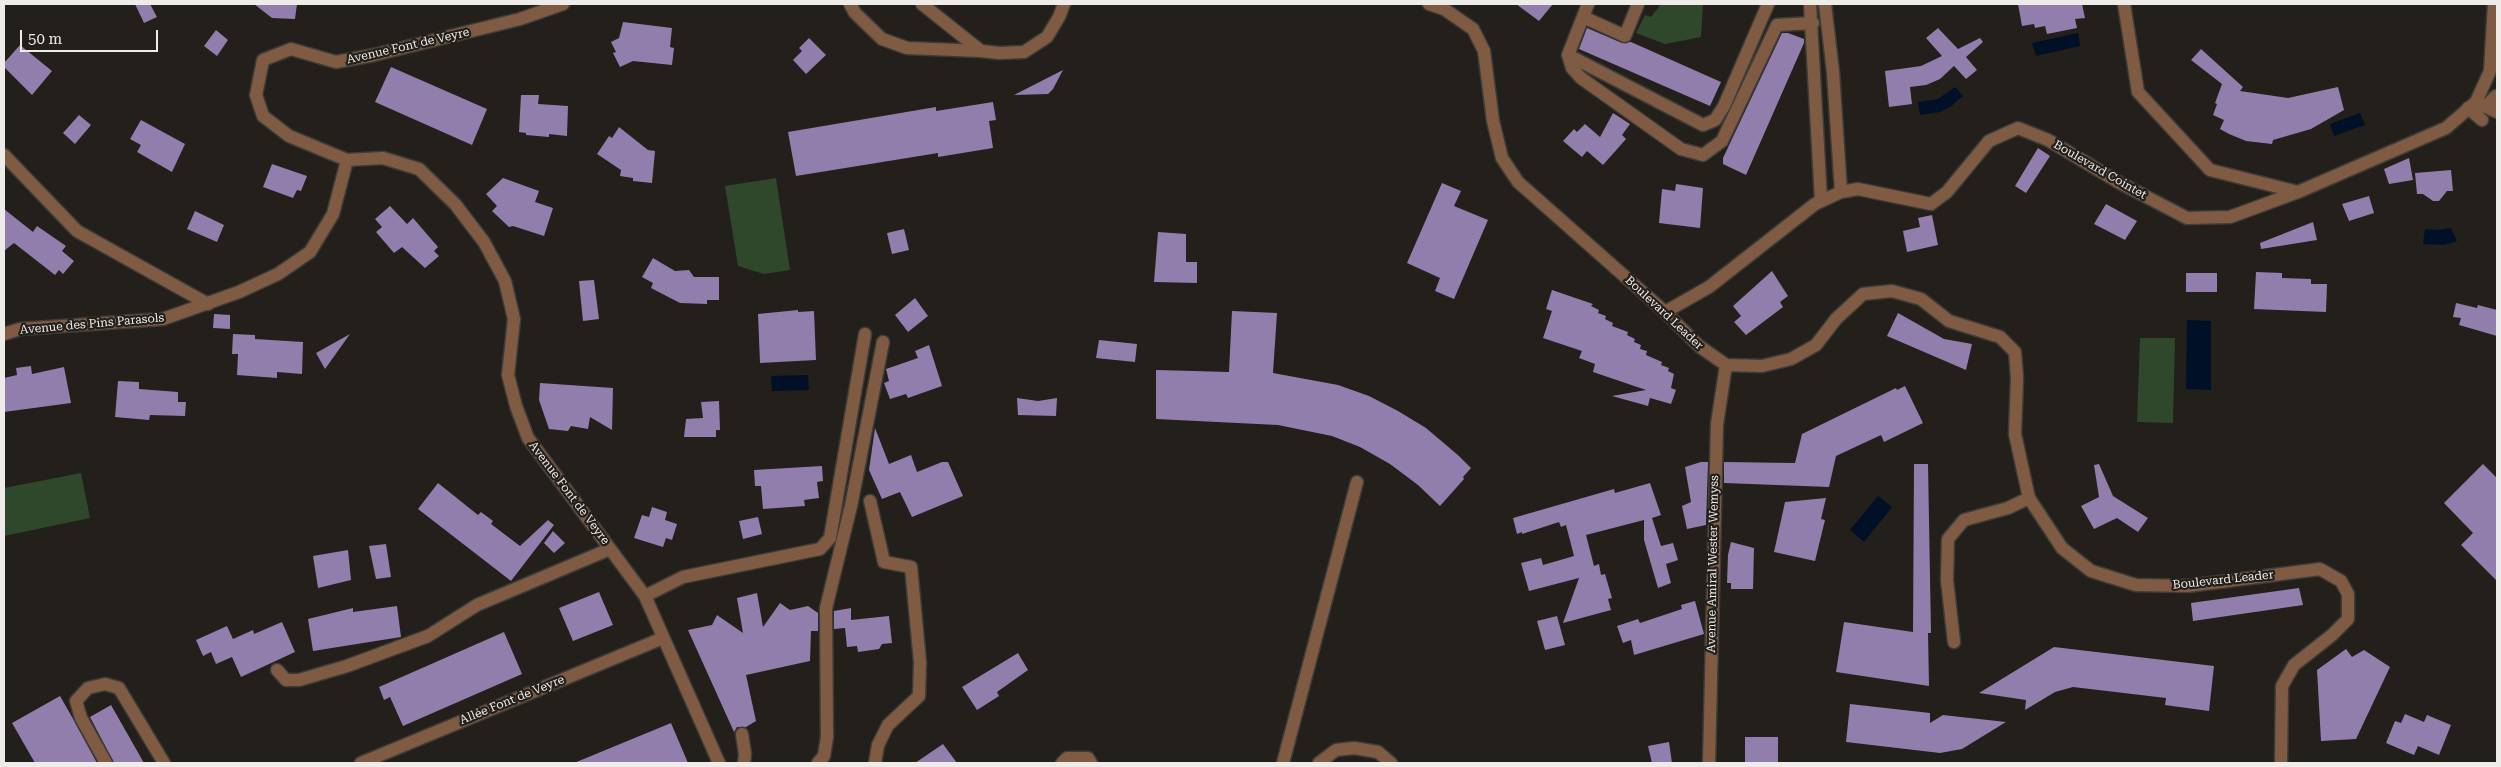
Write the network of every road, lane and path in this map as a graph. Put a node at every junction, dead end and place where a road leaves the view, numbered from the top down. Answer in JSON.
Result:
{"nodes":[{"id":1,"x":563,"y":4,"type":"edge"},
{"id":2,"x":850,"y":4,"type":"edge"},
{"id":3,"x":922,"y":4,"type":"edge"},
{"id":4,"x":1064,"y":4,"type":"edge"},
{"id":5,"x":1430,"y":4,"type":"edge"},
{"id":6,"x":1588,"y":4,"type":"edge"},
{"id":7,"x":1638,"y":4,"type":"edge"},
{"id":8,"x":1768,"y":4,"type":"edge"},
{"id":9,"x":1810,"y":4,"type":"edge"},
{"id":10,"x":1825,"y":4,"type":"edge"},
{"id":11,"x":2124,"y":4,"type":"edge"},
{"id":12,"x":2494,"y":4,"type":"edge"},
{"id":13,"x":1583,"y":17,"type":"junction"},
{"id":14,"x":1812,"y":23,"type":"junction"},
{"id":15,"x":1831,"y":49,"type":"junction"},
{"id":16,"x":1814,"y":50,"type":"junction"},
{"id":17,"x":981,"y":51,"type":"junction"},
{"id":18,"x":1568,"y":55,"type":"junction"},
{"id":19,"x":2496,"y":96,"type":"edge"},
{"id":20,"x":2478,"y":109,"type":"junction"},
{"id":21,"x":2497,"y":112,"type":"edge"},
{"id":22,"x":4,"y":155,"type":"edge"},
{"id":23,"x":347,"y":160,"type":"junction"},
{"id":24,"x":1841,"y":192,"type":"junction"},
{"id":25,"x":2298,"y":192,"type":"junction"},
{"id":26,"x":1821,"y":200,"type":"junction"},
{"id":27,"x":208,"y":304,"type":"junction"},
{"id":28,"x":1665,"y":312,"type":"junction"},
{"id":29,"x":4,"y":334,"type":"edge"},
{"id":30,"x":865,"y":334,"type":"dead end"},
{"id":31,"x":883,"y":342,"type":"dead end"},
{"id":32,"x":1726,"y":365,"type":"junction"},
{"id":33,"x":1357,"y":482,"type":"dead end"},
{"id":34,"x":2029,"y":498,"type":"junction"},
{"id":35,"x":870,"y":501,"type":"dead end"},
{"id":36,"x":610,"y":549,"type":"junction"},
{"id":37,"x":645,"y":596,"type":"junction"},
{"id":38,"x":663,"y":638,"type":"junction"},
{"id":39,"x":1954,"y":642,"type":"dead end"},
{"id":40,"x":277,"y":670,"type":"dead end"},
{"id":41,"x":742,"y":734,"type":"dead end"},
{"id":42,"x":106,"y":763,"type":"edge"},
{"id":43,"x":164,"y":763,"type":"edge"},
{"id":44,"x":361,"y":763,"type":"edge"},
{"id":45,"x":719,"y":763,"type":"edge"},
{"id":46,"x":744,"y":763,"type":"edge"},
{"id":47,"x":818,"y":763,"type":"edge"},
{"id":48,"x":875,"y":763,"type":"edge"},
{"id":49,"x":1062,"y":763,"type":"edge"},
{"id":50,"x":1091,"y":763,"type":"edge"},
{"id":51,"x":1283,"y":763,"type":"edge"},
{"id":52,"x":1319,"y":763,"type":"edge"},
{"id":53,"x":1391,"y":763,"type":"edge"},
{"id":54,"x":1709,"y":763,"type":"edge"},
{"id":55,"x":2281,"y":763,"type":"edge"}],
"edges":[{"from":1,"to":23,"type":"street","name":"Avenue Font de Veyre"},
{"from":2,"to":17,"type":"street"},
{"from":3,"to":17,"type":"street"},
{"from":4,"to":17,"type":"street"},
{"from":5,"to":28,"type":"street","name":"Boulevard Leader"},
{"from":6,"to":13,"type":"street"},
{"from":7,"to":13,"type":"street"},
{"from":8,"to":18,"type":"street"},
{"from":9,"to":14,"type":"street"},
{"from":10,"to":15,"type":"street"},
{"from":11,"to":25,"type":"street"},
{"from":12,"to":20,"type":"street","name":"Boulevard Cointet"},
{"from":13,"to":18,"type":"street"},
{"from":14,"to":16,"type":"street"},
{"from":14,"to":18,"type":"street"},
{"from":15,"to":16,"type":"street"},
{"from":15,"to":24,"type":"street"},
{"from":16,"to":26,"type":"street"},
{"from":19,"to":20,"type":"street"},
{"from":20,"to":21,"type":"street"},
{"from":20,"to":25,"type":"street","name":"Boulevard Cointet"},
{"from":22,"to":27,"type":"street"},
{"from":23,"to":27,"type":"street","name":"Avenue des Pins Parasols"},
{"from":23,"to":36,"type":"street","name":"Avenue Font de Veyre"},
{"from":24,"to":25,"type":"street","name":"Boulevard Cointet"},
{"from":24,"to":26,"type":"street","name":"Boulevard Cointet"},
{"from":26,"to":28,"type":"street","name":"Boulevard Cointet"},
{"from":27,"to":29,"type":"street","name":"Avenue des Pins Parasols"},
{"from":28,"to":32,"type":"street","name":"Boulevard Leader"},
{"from":30,"to":37,"type":"street"},
{"from":31,"to":47,"type":"street"},
{"from":32,"to":34,"type":"street","name":"Boulevard Leader"},
{"from":32,"to":54,"type":"street","name":"Avenue Amiral Wester Wemyss"},
{"from":33,"to":51,"type":"street"},
{"from":34,"to":39,"type":"street"},
{"from":34,"to":55,"type":"street","name":"Boulevard Leader"},
{"from":35,"to":48,"type":"street"},
{"from":36,"to":37,"type":"street","name":"Avenue Font de Veyre"},
{"from":36,"to":40,"type":"street"},
{"from":37,"to":38,"type":"street","name":"Avenue Font de Veyre"},
{"from":38,"to":44,"type":"street","name":"Allée Font de Veyre"},
{"from":38,"to":45,"type":"street","name":"Avenue Font de Veyre"},
{"from":41,"to":46,"type":"street"},
{"from":42,"to":43,"type":"street"},
{"from":49,"to":50,"type":"street"},
{"from":52,"to":53,"type":"street"}]}
